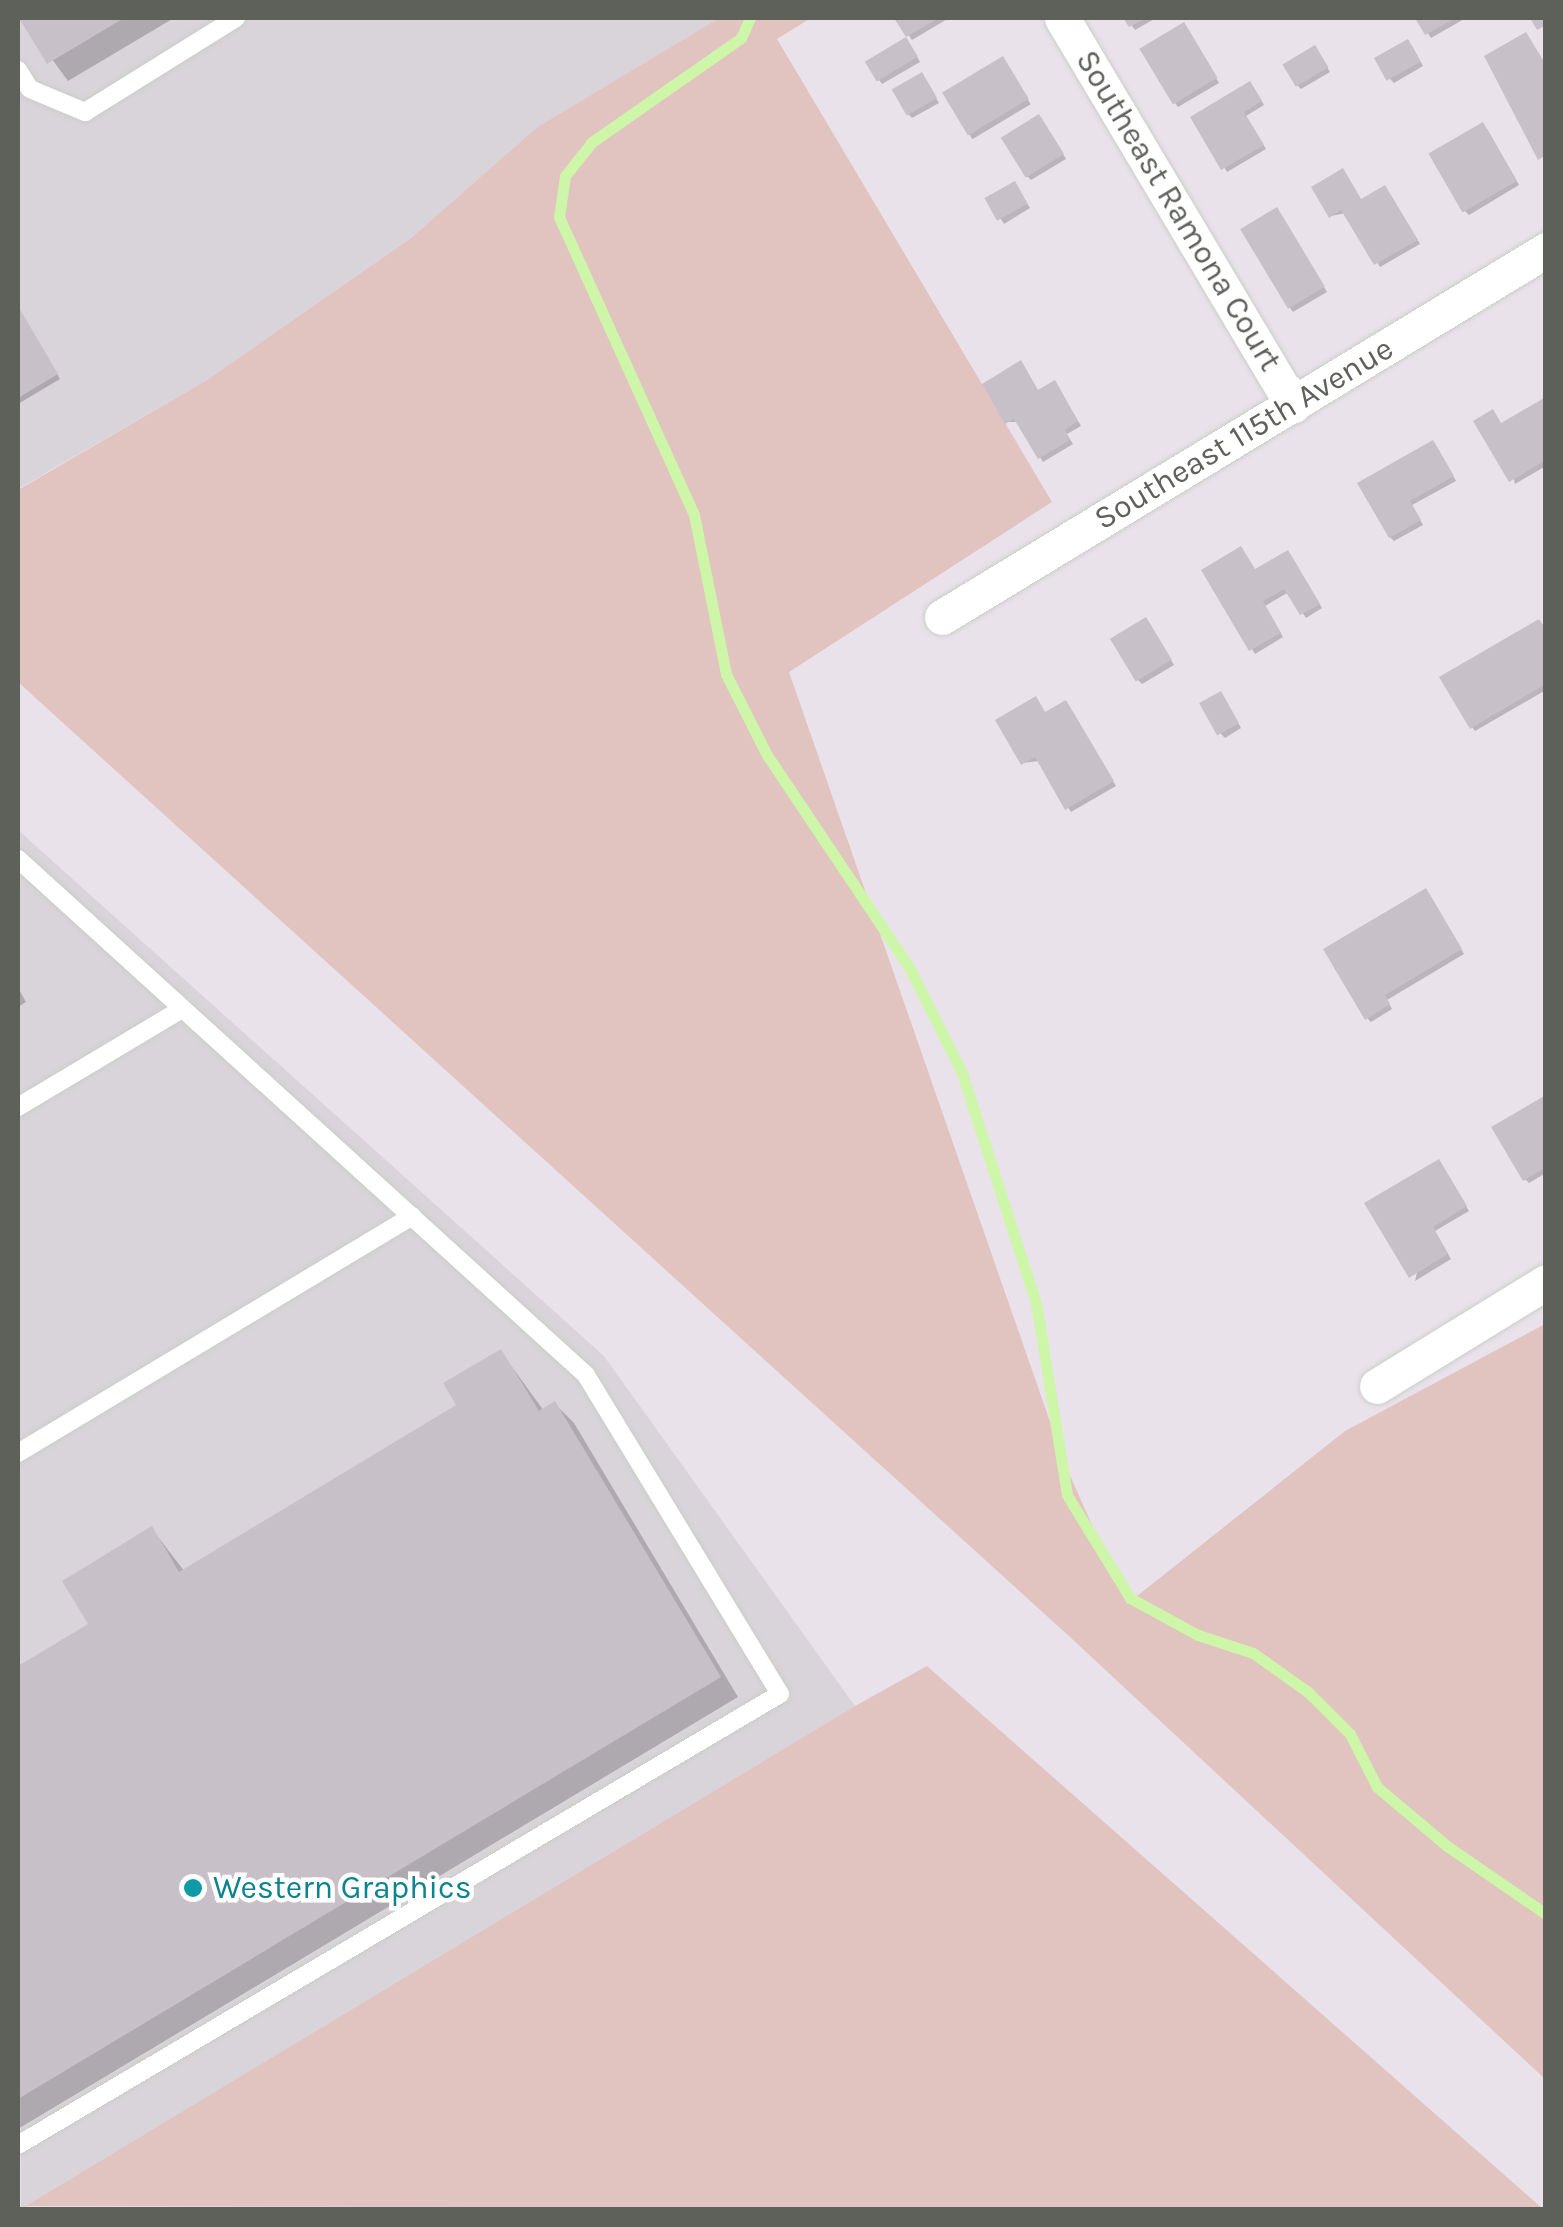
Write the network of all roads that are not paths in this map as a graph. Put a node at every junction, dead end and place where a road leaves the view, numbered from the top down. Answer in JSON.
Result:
{"nodes":[{"id":1,"x":236,"y":18,"type":"edge"},
{"id":2,"x":1062,"y":18,"type":"edge"},
{"id":3,"x":18,"y":70,"type":"edge"},
{"id":4,"x":1546,"y":250,"type":"edge"},
{"id":5,"x":1293,"y":405,"type":"junction"},
{"id":6,"x":942,"y":617,"type":"dead end"},
{"id":7,"x":18,"y":859,"type":"edge"},
{"id":8,"x":182,"y":1008,"type":"junction"},
{"id":9,"x":18,"y":1107,"type":"edge"},
{"id":10,"x":412,"y":1216,"type":"junction"},
{"id":11,"x":1546,"y":1282,"type":"edge"},
{"id":12,"x":1378,"y":1386,"type":"dead end"},
{"id":13,"x":18,"y":1453,"type":"edge"},
{"id":14,"x":18,"y":2145,"type":"edge"}],
"edges":[{"from":1,"to":3,"type":"lane"},
{"from":2,"to":5,"type":"street","name":"Southeast Ramona Court"},
{"from":4,"to":5,"type":"street","name":"Southeast 115th Avenue"},
{"from":5,"to":6,"type":"street","name":"Southeast 115th Avenue"},
{"from":7,"to":8,"type":"lane"},
{"from":8,"to":9,"type":"lane"},
{"from":8,"to":10,"type":"lane"},
{"from":10,"to":13,"type":"lane"},
{"from":10,"to":14,"type":"lane"},
{"from":11,"to":12,"type":"street"}]}
